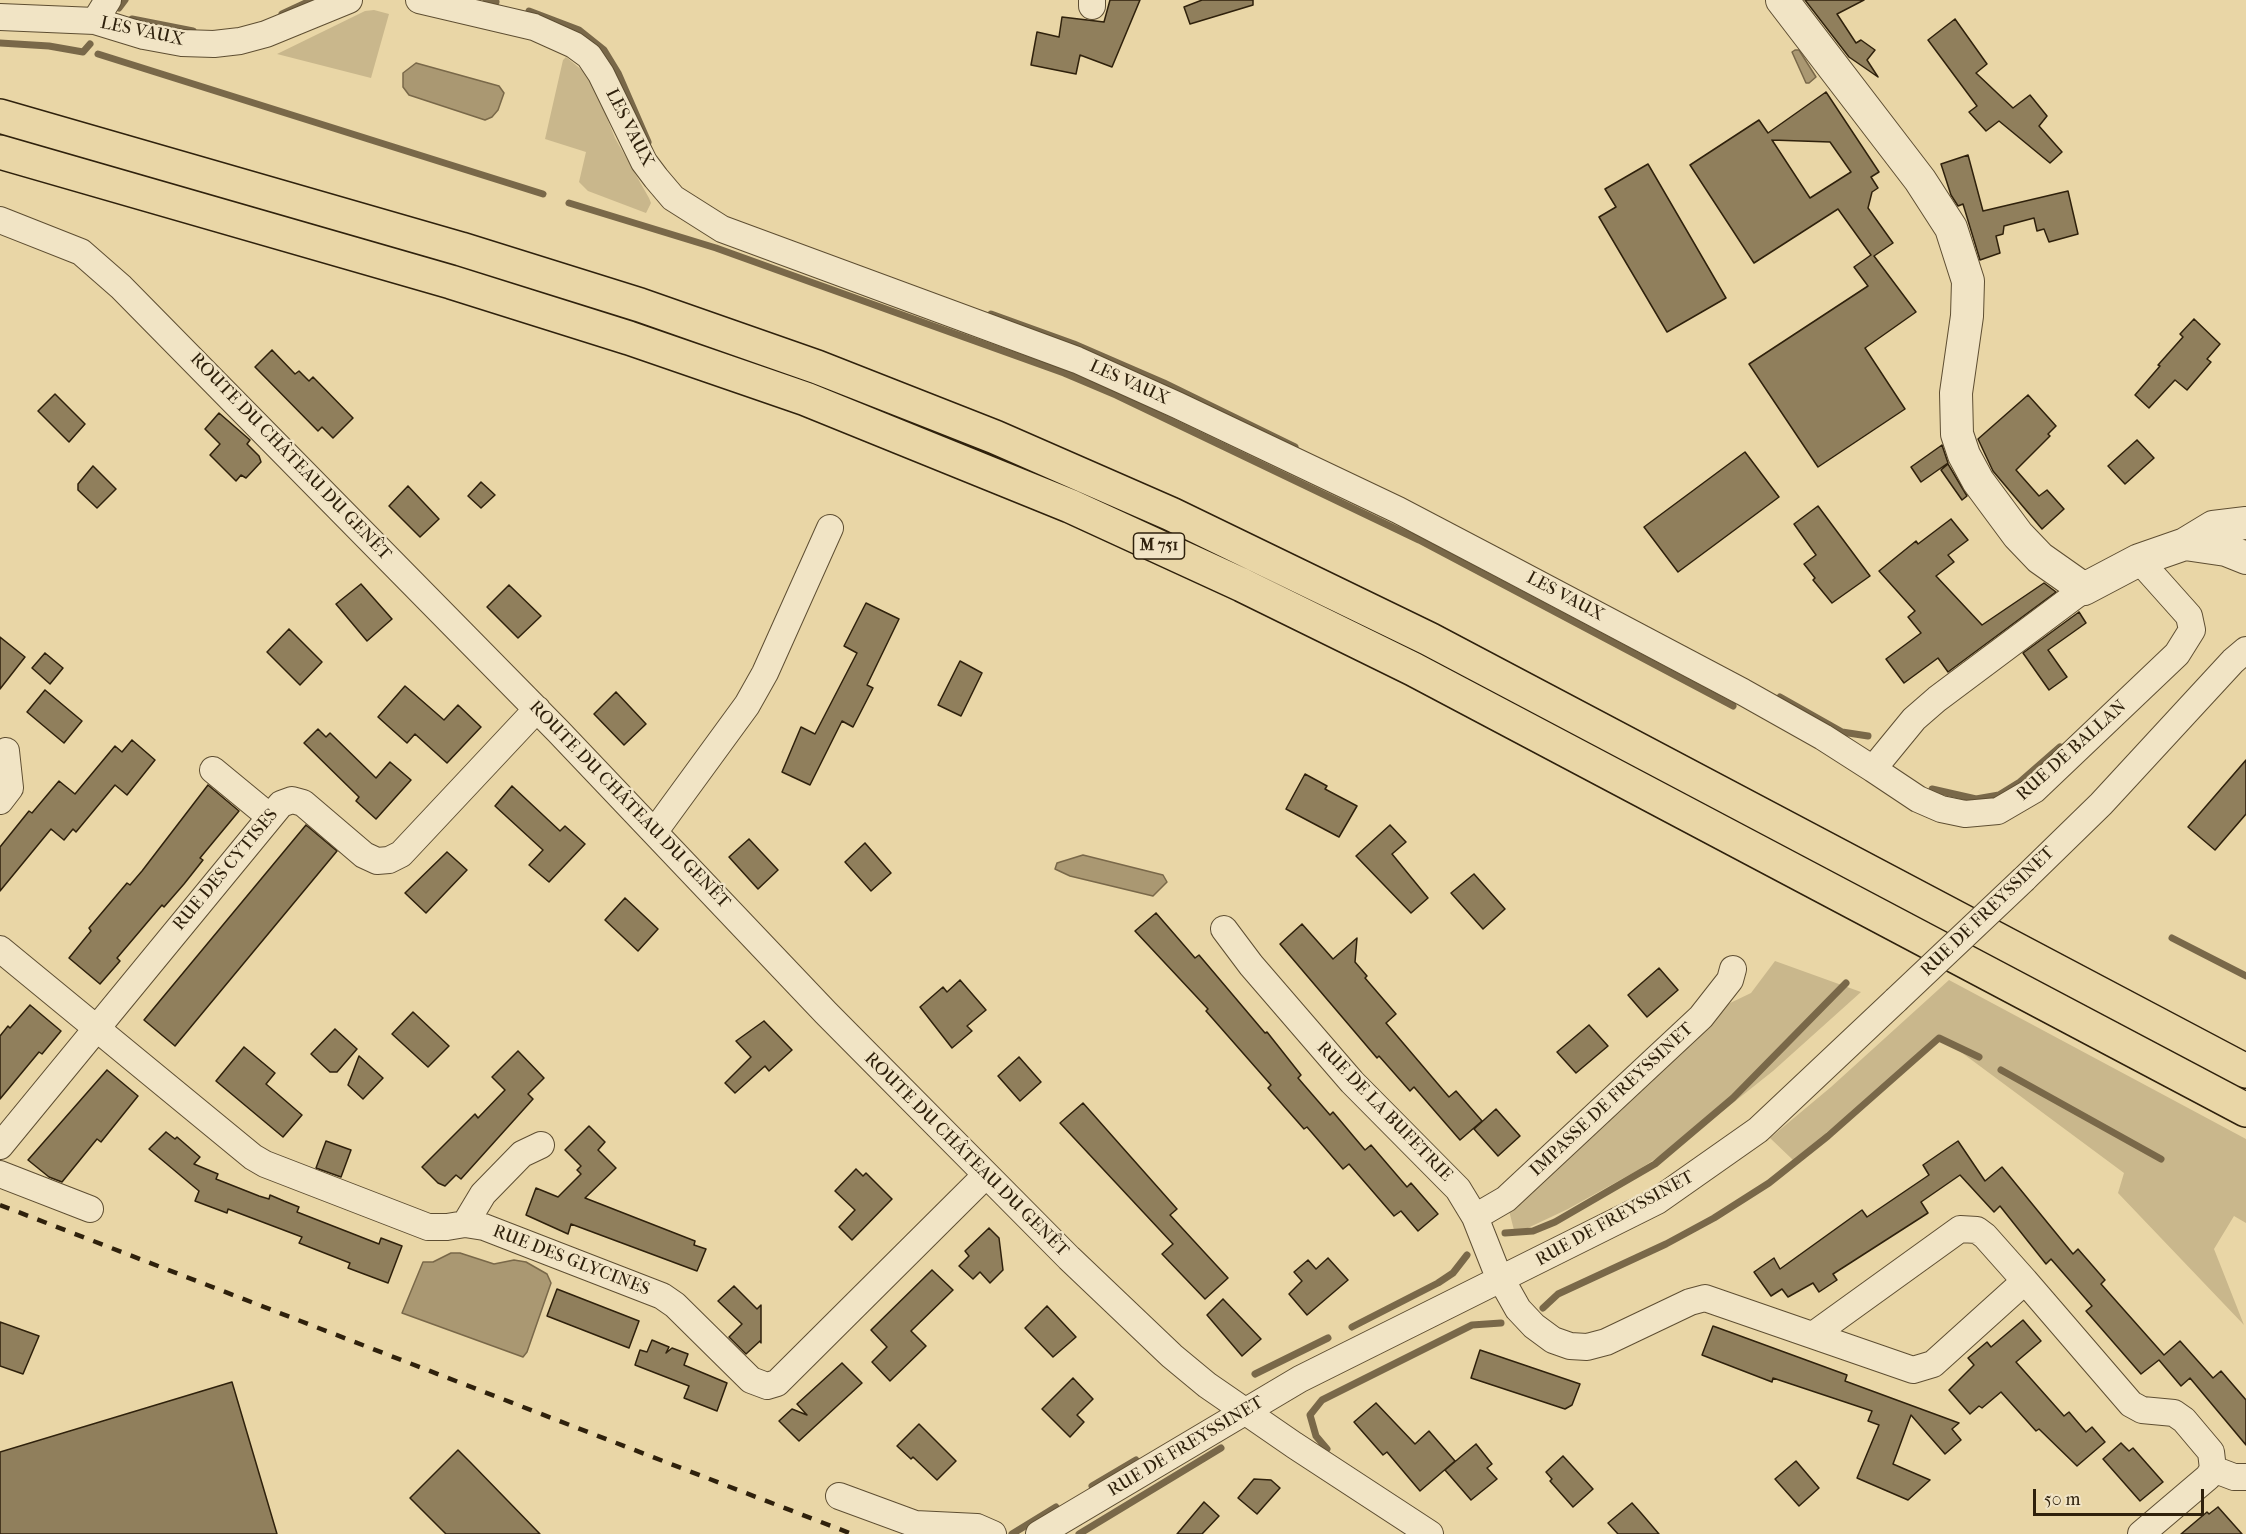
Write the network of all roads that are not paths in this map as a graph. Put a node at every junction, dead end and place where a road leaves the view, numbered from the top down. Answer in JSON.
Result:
{"nodes":[{"id":1,"x":349,"y":0,"type":"edge"},
{"id":2,"x":419,"y":0,"type":"edge"},
{"id":3,"x":1782,"y":0,"type":"edge"},
{"id":4,"x":102,"y":11,"type":"edge"},
{"id":5,"x":0,"y":17,"type":"edge"},
{"id":6,"x":0,"y":116,"type":"edge"},
{"id":7,"x":0,"y":152,"type":"edge"},
{"id":8,"x":0,"y":220,"type":"edge"},
{"id":9,"x":2246,"y":523,"type":"edge"},
{"id":10,"x":830,"y":528,"type":"dead end"},
{"id":11,"x":2185,"y":544,"type":"junction"},
{"id":12,"x":2246,"y":558,"type":"edge"},
{"id":13,"x":2139,"y":560,"type":"junction"},
{"id":14,"x":2084,"y":589,"type":"junction"},
{"id":15,"x":2246,"y":627,"type":"edge"},
{"id":16,"x":2239,"y":655,"type":"edge"},
{"id":17,"x":537,"y":709,"type":"junction"},
{"id":18,"x":6,"y":751,"type":"dead end"},
{"id":19,"x":1873,"y":769,"type":"junction"},
{"id":20,"x":213,"y":770,"type":"dead end"},
{"id":21,"x":0,"y":801,"type":"edge"},
{"id":22,"x":270,"y":817,"type":"junction"},
{"id":23,"x":655,"y":831,"type":"junction"},
{"id":24,"x":1224,"y":929,"type":"dead end"},
{"id":25,"x":0,"y":948,"type":"edge"},
{"id":26,"x":1733,"y":969,"type":"dead end"},
{"id":27,"x":96,"y":1027,"type":"junction"},
{"id":28,"x":2246,"y":1071,"type":"edge"},
{"id":29,"x":2246,"y":1110,"type":"edge"},
{"id":30,"x":541,"y":1145,"type":"dead end"},
{"id":31,"x":0,"y":1146,"type":"edge"},
{"id":32,"x":0,"y":1174,"type":"edge"},
{"id":33,"x":986,"y":1175,"type":"junction"},
{"id":34,"x":90,"y":1209,"type":"dead end"},
{"id":35,"x":1476,"y":1217,"type":"junction"},
{"id":36,"x":465,"y":1224,"type":"junction"},
{"id":37,"x":1501,"y":1280,"type":"junction"},
{"id":38,"x":2025,"y":1281,"type":"junction"},
{"id":39,"x":1813,"y":1335,"type":"junction"},
{"id":40,"x":1245,"y":1411,"type":"junction"},
{"id":41,"x":2213,"y":1469,"type":"junction"},
{"id":42,"x":2246,"y":1478,"type":"edge"},
{"id":43,"x":839,"y":1497,"type":"dead end"},
{"id":44,"x":993,"y":1534,"type":"edge"},
{"id":45,"x":1039,"y":1534,"type":"edge"},
{"id":46,"x":1430,"y":1534,"type":"edge"},
{"id":47,"x":2141,"y":1534,"type":"edge"}],
"edges":[{"from":1,"to":4,"type":"street","name":"LES VAUX"},
{"from":2,"to":19,"type":"street","name":"LES VAUX"},
{"from":3,"to":14,"type":"street"},
{"from":4,"to":5,"type":"street","name":"LES VAUX"},
{"from":6,"to":28,"type":"highway","number":"M 751"},
{"from":7,"to":29,"type":"highway","number":"M 751"},
{"from":8,"to":17,"type":"street","name":"ROUTE DU CHÂTEAU DU GENÊT"},
{"from":9,"to":11,"type":"street"},
{"from":10,"to":23,"type":"street"},
{"from":11,"to":12,"type":"street"},
{"from":11,"to":13,"type":"street"},
{"from":13,"to":14,"type":"street"},
{"from":13,"to":19,"type":"street","name":"RUE DE BALLAN"},
{"from":14,"to":19,"type":"street"},
{"from":15,"to":16,"type":"street"},
{"from":16,"to":37,"type":"street","name":"RUE DE FREYSSINET","bridge":true},
{"from":17,"to":22,"type":"street","name":"RUE DES CYTISES"},
{"from":17,"to":23,"type":"street","name":"ROUTE DU CHÂTEAU DU GENÊT"},
{"from":18,"to":21,"type":"street"},
{"from":20,"to":22,"type":"street"},
{"from":22,"to":27,"type":"street","name":"RUE DES CYTISES"},
{"from":23,"to":33,"type":"street","name":"ROUTE DU CHÂTEAU DU GENÊT"},
{"from":24,"to":35,"type":"street","name":"RUE DE LA BUFETRIE"},
{"from":25,"to":27,"type":"street","name":"RUE DES GLYCINES"},
{"from":26,"to":35,"type":"street","name":"IMPASSE DE FREYSSINET"},
{"from":27,"to":31,"type":"street","name":"RUE DES CYTISES"},
{"from":27,"to":36,"type":"street","name":"RUE DES GLYCINES"},
{"from":30,"to":36,"type":"street"},
{"from":32,"to":34,"type":"street"},
{"from":33,"to":36,"type":"street","name":"RUE DES GLYCINES"},
{"from":33,"to":40,"type":"street","name":"ROUTE DU CHÂTEAU DU GENÊT"},
{"from":35,"to":37,"type":"street","name":"RUE DE LA BUFETRIE"},
{"from":37,"to":39,"type":"street","name":"RUE DE LA BUFETRIE"},
{"from":37,"to":40,"type":"street","name":"RUE DE FREYSSINET"},
{"from":38,"to":39,"type":"street","name":"RUE DE LA BUFETRIE"},
{"from":38,"to":39,"type":"street"},
{"from":38,"to":41,"type":"street"},
{"from":40,"to":45,"type":"street","name":"RUE DE FREYSSINET"},
{"from":40,"to":46,"type":"street","name":"ROUTE DU CHÂTEAU DU GENÊT"},
{"from":41,"to":42,"type":"street"},
{"from":41,"to":47,"type":"street"},
{"from":43,"to":44,"type":"street"}]}
